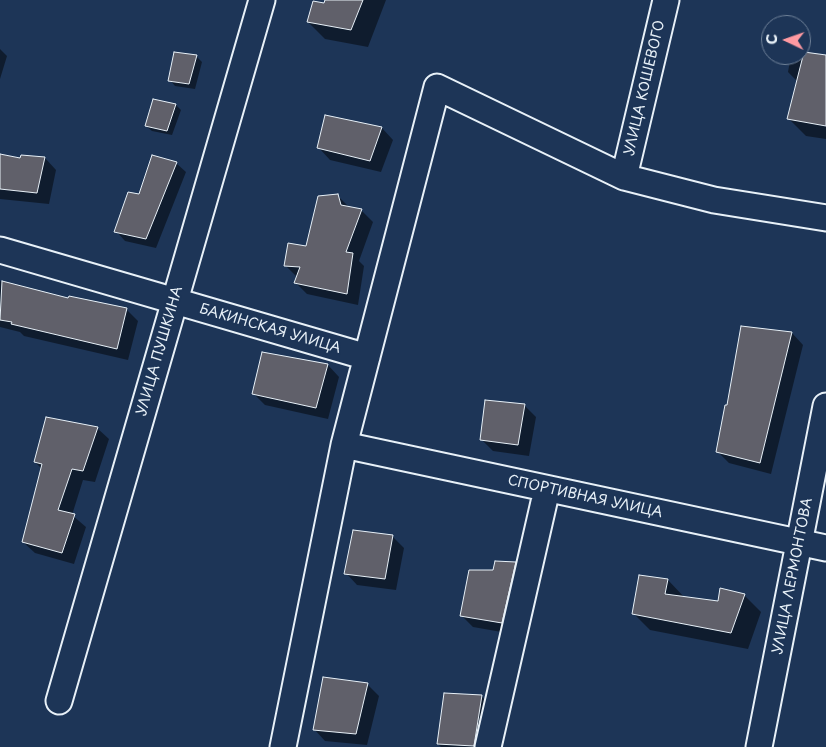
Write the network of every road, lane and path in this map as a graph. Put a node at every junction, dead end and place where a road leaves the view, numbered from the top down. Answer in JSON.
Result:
{"nodes":[{"id":1,"x":262,"y":0,"type":"edge"},
{"id":2,"x":666,"y":0,"type":"edge"},
{"id":3,"x":624,"y":177,"type":"junction"},
{"id":4,"x":826,"y":218,"type":"edge"},
{"id":5,"x":0,"y":250,"type":"edge"},
{"id":6,"x":174,"y":301,"type":"junction"},
{"id":7,"x":367,"y":357,"type":"junction"},
{"id":8,"x":826,"y":406,"type":"edge"},
{"id":9,"x":344,"y":445,"type":"junction"},
{"id":10,"x":547,"y":489,"type":"junction"},
{"id":11,"x":800,"y":543,"type":"junction"},
{"id":12,"x":826,"y":548,"type":"edge"},
{"id":13,"x":59,"y":701,"type":"dead end"},
{"id":14,"x":283,"y":747,"type":"edge"},
{"id":15,"x":488,"y":747,"type":"edge"},
{"id":16,"x":759,"y":747,"type":"edge"}],
"edges":[{"from":1,"to":6,"type":"street","name":"УЛИЦА ПУШКИНА"},
{"from":2,"to":3,"type":"street","name":"УЛИЦА КОШЕВОГО"},
{"from":3,"to":4,"type":"street"},
{"from":3,"to":7,"type":"street"},
{"from":5,"to":6,"type":"street","name":"БАКИНСКАЯ УЛИЦА"},
{"from":6,"to":7,"type":"street","name":"БАКИНСКАЯ УЛИЦА"},
{"from":6,"to":13,"type":"street","name":"УЛИЦА ПУШКИНА"},
{"from":7,"to":9,"type":"street"},
{"from":8,"to":11,"type":"street","name":"УЛИЦА ЛЕРМОНТОВА"},
{"from":9,"to":10,"type":"street","name":"СПОРТИВНАЯ УЛИЦА"},
{"from":9,"to":14,"type":"street"},
{"from":10,"to":11,"type":"street","name":"СПОРТИВНАЯ УЛИЦА"},
{"from":10,"to":15,"type":"street"},
{"from":11,"to":12,"type":"street","name":"СПОРТИВНАЯ УЛИЦА"},
{"from":11,"to":16,"type":"street","name":"УЛИЦА ЛЕРМОНТОВА"}]}
